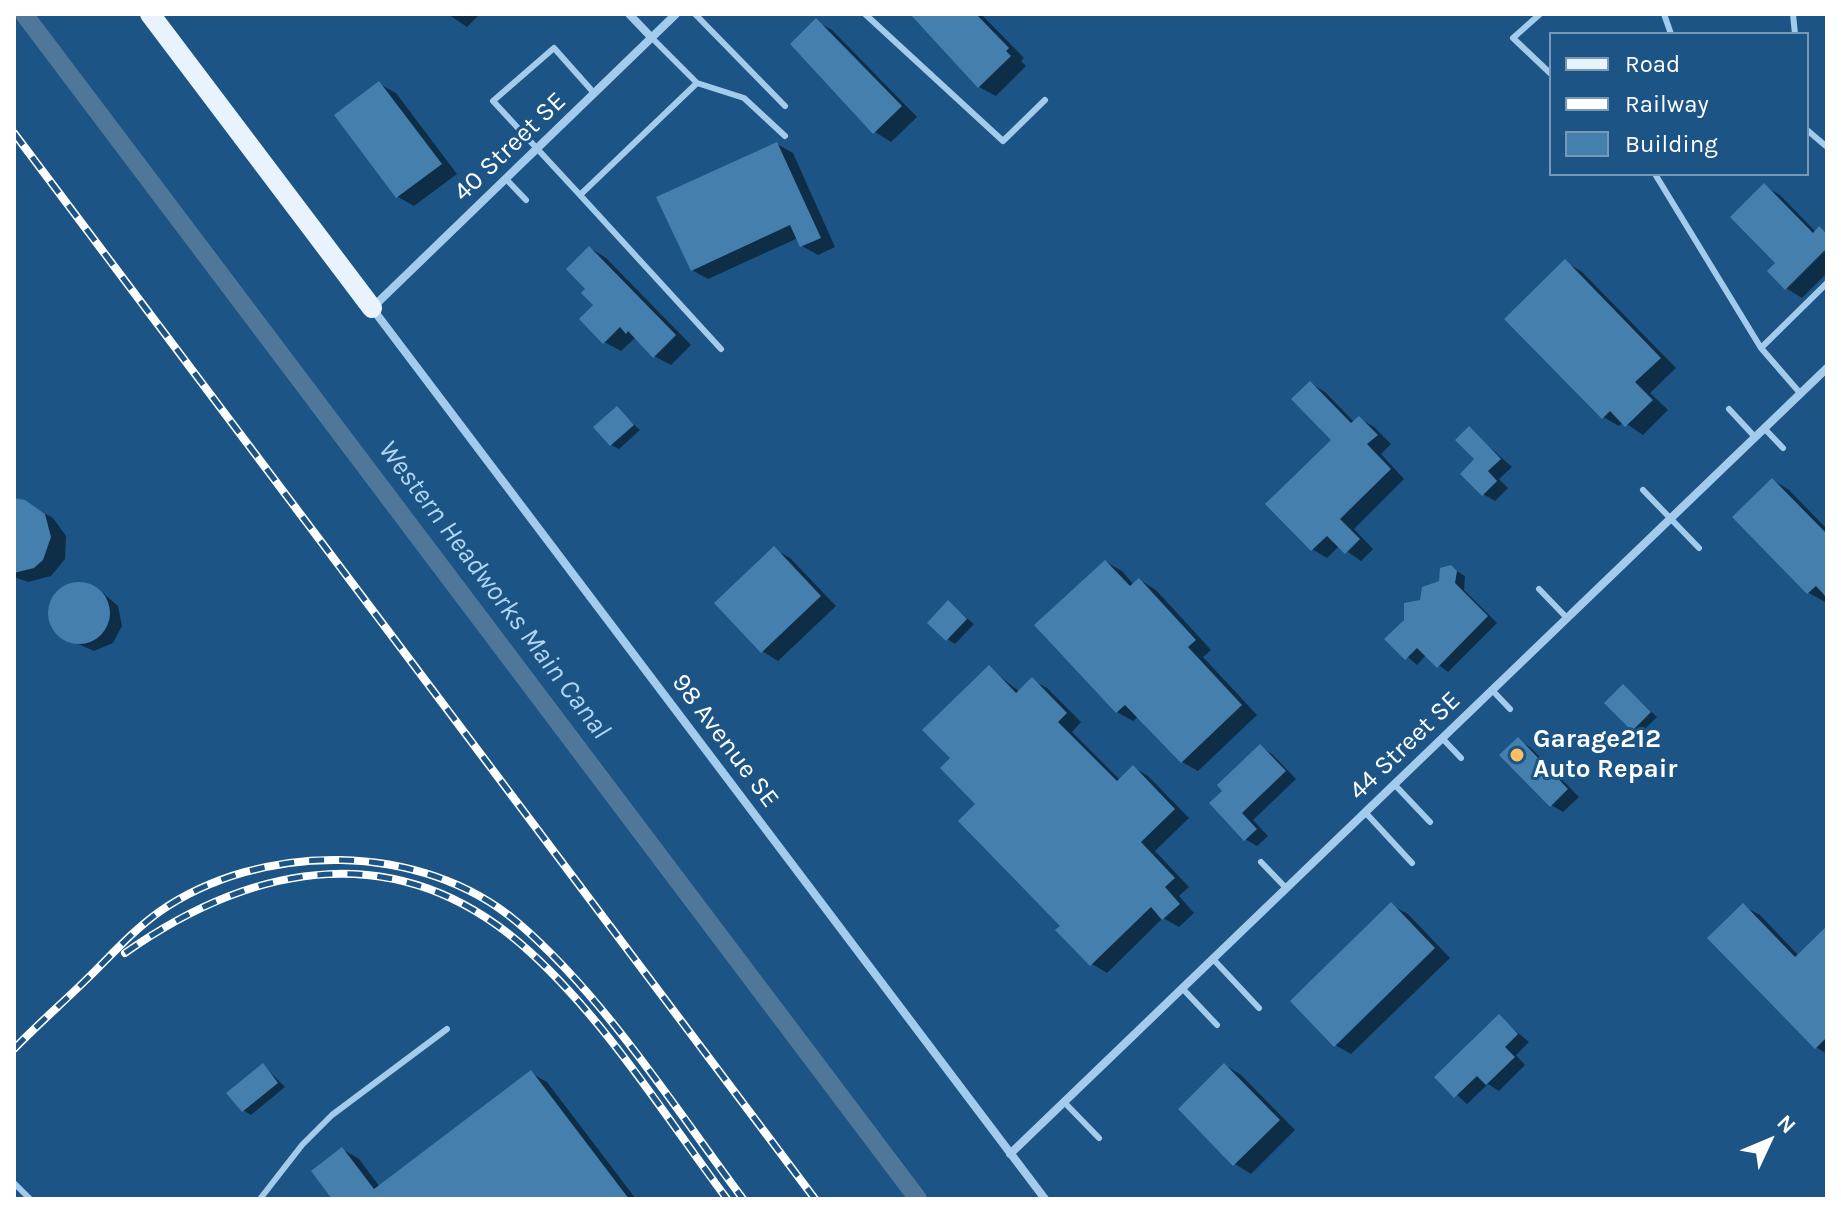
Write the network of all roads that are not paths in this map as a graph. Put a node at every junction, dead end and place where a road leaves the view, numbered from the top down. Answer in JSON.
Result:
{"nodes":[{"id":1,"x":150,"y":14,"type":"edge"},
{"id":2,"x":629,"y":14,"type":"edge"},
{"id":3,"x":676,"y":14,"type":"edge"},
{"id":4,"x":695,"y":14,"type":"edge"},
{"id":5,"x":865,"y":14,"type":"edge"},
{"id":6,"x":1540,"y":14,"type":"edge"},
{"id":7,"x":651,"y":37,"type":"junction"},
{"id":8,"x":1549,"y":72,"type":"edge"},
{"id":9,"x":697,"y":83,"type":"junction"},
{"id":10,"x":594,"y":93,"type":"junction"},
{"id":11,"x":1045,"y":100,"type":"dead end"},
{"id":12,"x":785,"y":106,"type":"dead end"},
{"id":13,"x":1809,"y":132,"type":"edge"},
{"id":14,"x":785,"y":136,"type":"dead end"},
{"id":15,"x":1827,"y":147,"type":"edge"},
{"id":16,"x":535,"y":150,"type":"junction"},
{"id":17,"x":1656,"y":176,"type":"edge"},
{"id":18,"x":506,"y":179,"type":"junction"},
{"id":19,"x":580,"y":195,"type":"junction"},
{"id":20,"x":526,"y":200,"type":"dead end"},
{"id":21,"x":1827,"y":283,"type":"edge"},
{"id":22,"x":372,"y":308,"type":"junction"},
{"id":23,"x":1761,"y":348,"type":"junction"},
{"id":24,"x":721,"y":349,"type":"dead end"},
{"id":25,"x":1827,"y":368,"type":"edge"},
{"id":26,"x":1800,"y":393,"type":"junction"},
{"id":27,"x":1729,"y":409,"type":"dead end"},
{"id":28,"x":1764,"y":428,"type":"junction"},
{"id":29,"x":1755,"y":437,"type":"junction"},
{"id":30,"x":1783,"y":448,"type":"dead end"},
{"id":31,"x":1643,"y":490,"type":"dead end"},
{"id":32,"x":1671,"y":518,"type":"junction"},
{"id":33,"x":1699,"y":548,"type":"dead end"},
{"id":34,"x":1539,"y":589,"type":"dead end"},
{"id":35,"x":1567,"y":618,"type":"junction"},
{"id":36,"x":1492,"y":690,"type":"junction"},
{"id":37,"x":1510,"y":709,"type":"dead end"},
{"id":38,"x":1442,"y":738,"type":"junction"},
{"id":39,"x":1461,"y":758,"type":"dead end"},
{"id":40,"x":1394,"y":784,"type":"junction"},
{"id":41,"x":1365,"y":812,"type":"junction"},
{"id":42,"x":1430,"y":822,"type":"dead end"},
{"id":43,"x":1261,"y":862,"type":"dead end"},
{"id":44,"x":1412,"y":863,"type":"dead end"},
{"id":45,"x":1286,"y":888,"type":"junction"},
{"id":46,"x":1213,"y":959,"type":"junction"},
{"id":47,"x":1182,"y":988,"type":"junction"},
{"id":48,"x":1259,"y":1008,"type":"dead end"},
{"id":49,"x":1217,"y":1025,"type":"dead end"},
{"id":50,"x":447,"y":1029,"type":"dead end"},
{"id":51,"x":1064,"y":1102,"type":"junction"},
{"id":52,"x":1099,"y":1138,"type":"dead end"},
{"id":53,"x":1010,"y":1154,"type":"junction"},
{"id":54,"x":14,"y":1183,"type":"edge"},
{"id":55,"x":30,"y":1199,"type":"edge"},
{"id":56,"x":260,"y":1199,"type":"edge"},
{"id":57,"x":1045,"y":1199,"type":"edge"}],
"edges":[{"from":1,"to":22,"type":"main road"},
{"from":2,"to":7,"type":"street"},
{"from":3,"to":7,"type":"street","name":"40 Street SE"},
{"from":4,"to":12,"type":"lane"},
{"from":5,"to":11,"type":"lane"},
{"from":6,"to":8,"type":"lane"},
{"from":7,"to":9,"type":"lane"},
{"from":7,"to":10,"type":"street","name":"40 Street SE"},
{"from":9,"to":14,"type":"lane"},
{"from":9,"to":19,"type":"lane"},
{"from":10,"to":16,"type":"street","name":"40 Street SE"},
{"from":10,"to":16,"type":"lane"},
{"from":13,"to":15,"type":"lane"},
{"from":16,"to":18,"type":"street","name":"40 Street SE"},
{"from":16,"to":19,"type":"lane"},
{"from":17,"to":23,"type":"lane"},
{"from":18,"to":20,"type":"lane"},
{"from":18,"to":22,"type":"street","name":"40 Street SE"},
{"from":19,"to":24,"type":"lane"},
{"from":21,"to":23,"type":"lane"},
{"from":22,"to":53,"type":"street","name":"98 Avenue SE"},
{"from":23,"to":26,"type":"lane"},
{"from":25,"to":26,"type":"street","name":"44 Street SE"},
{"from":26,"to":28,"type":"street","name":"44 Street SE"},
{"from":27,"to":29,"type":"lane"},
{"from":28,"to":29,"type":"street","name":"44 Street SE"},
{"from":28,"to":30,"type":"lane"},
{"from":29,"to":32,"type":"street","name":"44 Street SE"},
{"from":31,"to":32,"type":"lane"},
{"from":32,"to":33,"type":"lane"},
{"from":32,"to":35,"type":"street","name":"44 Street SE"},
{"from":34,"to":35,"type":"lane"},
{"from":35,"to":36,"type":"street","name":"44 Street SE"},
{"from":36,"to":37,"type":"lane"},
{"from":36,"to":38,"type":"street","name":"44 Street SE"},
{"from":38,"to":39,"type":"lane"},
{"from":38,"to":40,"type":"street","name":"44 Street SE"},
{"from":40,"to":41,"type":"street","name":"44 Street SE"},
{"from":40,"to":42,"type":"lane"},
{"from":41,"to":44,"type":"lane"},
{"from":41,"to":45,"type":"street","name":"44 Street SE"},
{"from":43,"to":45,"type":"lane"},
{"from":45,"to":46,"type":"street","name":"44 Street SE"},
{"from":46,"to":47,"type":"street","name":"44 Street SE"},
{"from":46,"to":48,"type":"lane"},
{"from":47,"to":49,"type":"lane"},
{"from":47,"to":51,"type":"street","name":"44 Street SE"},
{"from":50,"to":56,"type":"lane"},
{"from":51,"to":52,"type":"lane"},
{"from":51,"to":53,"type":"street","name":"44 Street SE"},
{"from":53,"to":57,"type":"street","name":"98 Avenue SE"},
{"from":54,"to":55,"type":"lane"}]}
